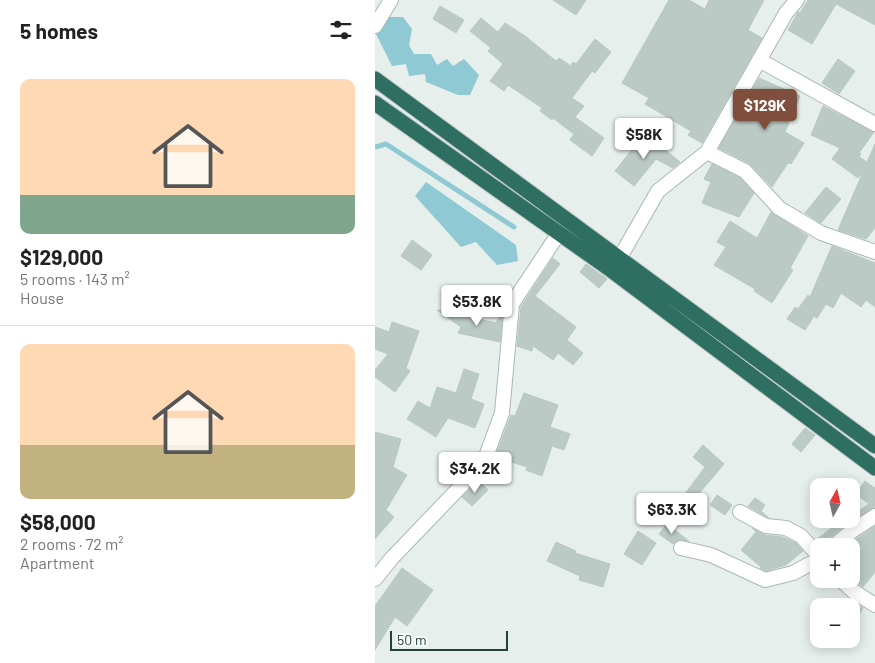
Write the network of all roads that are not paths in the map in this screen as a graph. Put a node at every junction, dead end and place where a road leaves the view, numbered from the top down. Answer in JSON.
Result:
{"nodes":[{"id":1,"x":391,"y":0,"type":"edge"},
{"id":2,"x":797,"y":0,"type":"edge"},
{"id":3,"x":375,"y":26,"type":"edge"},
{"id":4,"x":759,"y":60,"type":"junction"},
{"id":5,"x":375,"y":79,"type":"edge"},
{"id":6,"x":375,"y":103,"type":"edge"},
{"id":7,"x":875,"y":124,"type":"edge"},
{"id":8,"x":707,"y":152,"type":"junction"},
{"id":9,"x":559,"y":233,"type":"junction"},
{"id":10,"x":875,"y":252,"type":"edge"},
{"id":11,"x":619,"y":259,"type":"junction"},
{"id":12,"x":875,"y":446,"type":"edge"},
{"id":13,"x":875,"y":468,"type":"edge"},
{"id":14,"x":741,"y":512,"type":"dead end"},
{"id":15,"x":875,"y":516,"type":"edge"},
{"id":16,"x":844,"y":538,"type":"edge"},
{"id":17,"x":810,"y":547,"type":"edge"},
{"id":18,"x":681,"y":548,"type":"dead end"},
{"id":19,"x":810,"y":563,"type":"edge"},
{"id":20,"x":375,"y":580,"type":"edge"},
{"id":21,"x":850,"y":588,"type":"edge"},
{"id":22,"x":875,"y":604,"type":"edge"}],
"edges":[{"from":1,"to":3,"type":"street"},
{"from":2,"to":4,"type":"street"},
{"from":4,"to":7,"type":"street"},
{"from":4,"to":8,"type":"street"},
{"from":5,"to":11,"type":"highway"},
{"from":6,"to":9,"type":"highway"},
{"from":8,"to":10,"type":"street"},
{"from":8,"to":11,"type":"street"},
{"from":9,"to":13,"type":"highway"},
{"from":9,"to":20,"type":"street"},
{"from":11,"to":12,"type":"highway"},
{"from":14,"to":17,"type":"street"},
{"from":15,"to":16,"type":"street"},
{"from":18,"to":19,"type":"street"},
{"from":21,"to":22,"type":"street"}]}
